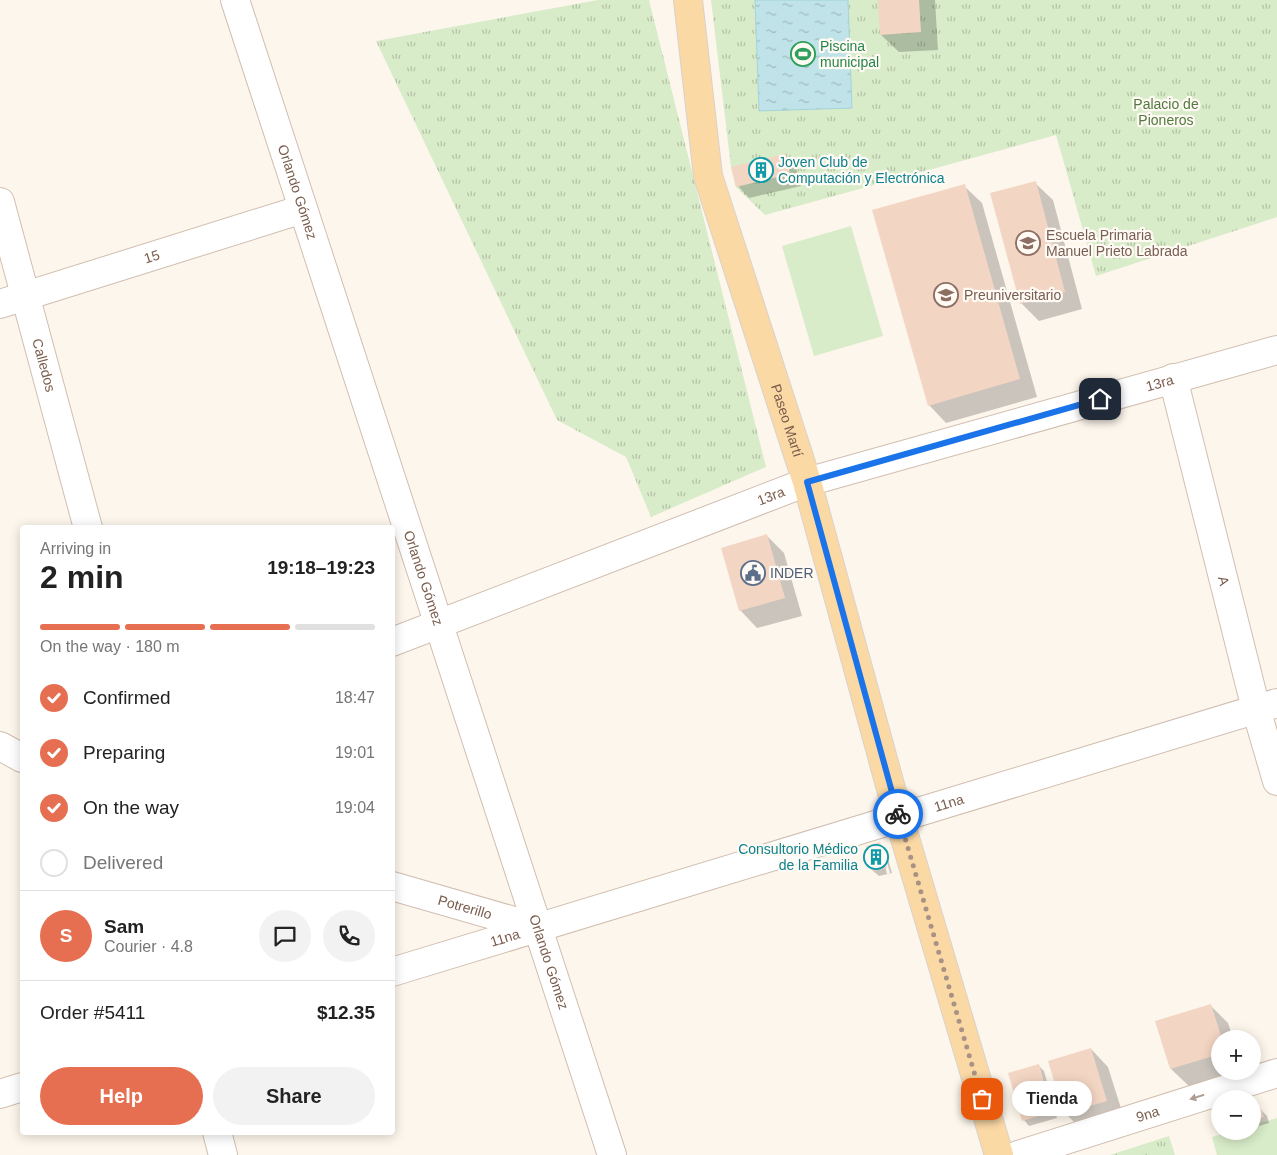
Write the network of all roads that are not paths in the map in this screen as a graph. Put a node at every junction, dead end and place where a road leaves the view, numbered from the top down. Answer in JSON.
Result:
{"nodes":[{"id":1,"x":235,"y":0,"type":"edge"},
{"id":2,"x":688,"y":0,"type":"edge"},
{"id":3,"x":0,"y":202,"type":"edge"},
{"id":4,"x":303,"y":209,"type":"junction"},
{"id":5,"x":26,"y":296,"type":"junction"},
{"id":6,"x":0,"y":304,"type":"edge"},
{"id":7,"x":1277,"y":350,"type":"edge"},
{"id":8,"x":1173,"y":378,"type":"junction"},
{"id":9,"x":807,"y":482,"type":"junction"},
{"id":10,"x":87,"y":525,"type":"edge"},
{"id":11,"x":438,"y":624,"type":"junction"},
{"id":12,"x":395,"y":641,"type":"edge"},
{"id":13,"x":1267,"y":706,"type":"edge"},
{"id":14,"x":0,"y":746,"type":"edge"},
{"id":15,"x":20,"y":757,"type":"edge"},
{"id":16,"x":1277,"y":781,"type":"edge"},
{"id":17,"x":899,"y":818,"type":"junction"},
{"id":18,"x":395,"y":887,"type":"edge"},
{"id":19,"x":538,"y":928,"type":"junction"},
{"id":20,"x":395,"y":971,"type":"edge"},
{"id":21,"x":1277,"y":1072,"type":"edge"},
{"id":22,"x":20,"y":1087,"type":"edge"},
{"id":23,"x":0,"y":1094,"type":"edge"},
{"id":24,"x":219,"y":1135,"type":"edge"},
{"id":25,"x":223,"y":1155,"type":"edge"},
{"id":26,"x":612,"y":1155,"type":"edge"},
{"id":27,"x":999,"y":1155,"type":"edge"},
{"id":28,"x":1018,"y":1155,"type":"edge"}],
"edges":[{"from":1,"to":4,"type":"street","name":"Orlando Gómez"},
{"from":2,"to":9,"type":"main road","name":"Paseo Martí"},
{"from":3,"to":5,"type":"street","name":"Calledos"},
{"from":4,"to":5,"type":"street","name":"15"},
{"from":4,"to":11,"type":"street","name":"Orlando Gómez"},
{"from":5,"to":6,"type":"street","name":"15"},
{"from":5,"to":10,"type":"street","name":"Calledos"},
{"from":7,"to":8,"type":"street","name":"13ra"},
{"from":8,"to":9,"type":"street","name":"13ra"},
{"from":8,"to":13,"type":"street","name":"A"},
{"from":9,"to":11,"type":"street","name":"13ra"},
{"from":9,"to":17,"type":"main road","name":"Paseo Martí"},
{"from":11,"to":12,"type":"street","name":"13ra"},
{"from":11,"to":19,"type":"street","name":"Orlando Gómez"},
{"from":13,"to":16,"type":"street","name":"A"},
{"from":13,"to":17,"type":"street","name":"11na"},
{"from":14,"to":15,"type":"street"},
{"from":17,"to":19,"type":"street","name":"11na"},
{"from":17,"to":27,"type":"main road","name":"Paseo Martí"},
{"from":18,"to":19,"type":"street","name":"Potrerillo"},
{"from":19,"to":20,"type":"street","name":"11na"},
{"from":19,"to":26,"type":"street","name":"Orlando Gómez"},
{"from":21,"to":28,"type":"street","name":"9na","one_way":true},
{"from":22,"to":23,"type":"street"},
{"from":24,"to":25,"type":"street"}]}
